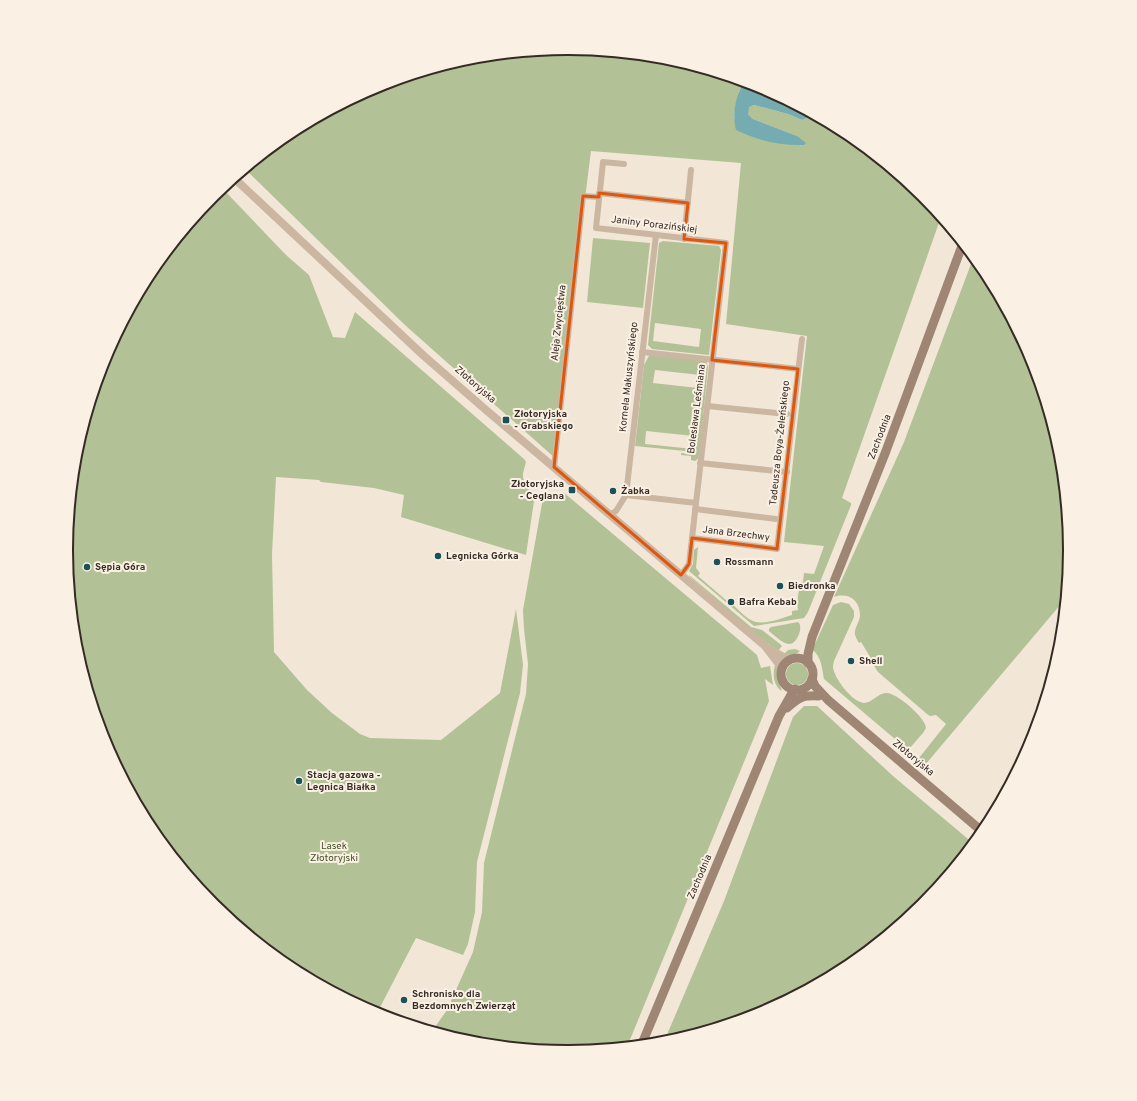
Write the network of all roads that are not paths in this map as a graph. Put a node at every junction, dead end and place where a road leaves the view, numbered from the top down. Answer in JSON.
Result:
{"nodes":[{"id":1,"x":624,"y":164,"type":"dead end"},
{"id":2,"x":691,"y":170,"type":"dead end"},
{"id":3,"x":238,"y":182,"type":"edge"},
{"id":4,"x":599,"y":195,"type":"junction"},
{"id":5,"x":688,"y":203,"type":"junction"},
{"id":6,"x":656,"y":235,"type":"junction"},
{"id":7,"x":684,"y":239,"type":"junction"},
{"id":8,"x":726,"y":243,"type":"joint"},
{"id":9,"x":961,"y":248,"type":"edge"},
{"id":10,"x":802,"y":339,"type":"dead end"},
{"id":11,"x":642,"y":352,"type":"junction"},
{"id":12,"x":712,"y":360,"type":"junction"},
{"id":13,"x":798,"y":369,"type":"junction"},
{"id":14,"x":707,"y":406,"type":"junction"},
{"id":15,"x":787,"y":414,"type":"dead end"},
{"id":16,"x":700,"y":463,"type":"junction"},
{"id":17,"x":554,"y":467,"type":"junction"},
{"id":18,"x":787,"y":472,"type":"junction"},
{"id":19,"x":626,"y":495,"type":"junction"},
{"id":20,"x":695,"y":506,"type":"junction"},
{"id":21,"x":610,"y":515,"type":"junction"},
{"id":22,"x":776,"y":519,"type":"dead end"},
{"id":23,"x":692,"y":538,"type":"junction"},
{"id":24,"x":777,"y":549,"type":"joint"},
{"id":25,"x":681,"y":575,"type":"junction"},
{"id":26,"x":812,"y":637,"type":"junction"},
{"id":27,"x":764,"y":646,"type":"junction"},
{"id":28,"x":793,"y":659,"type":"junction"},
{"id":29,"x":808,"y":663,"type":"junction"},
{"id":30,"x":782,"y":668,"type":"junction"},
{"id":31,"x":812,"y":679,"type":"junction"},
{"id":32,"x":784,"y":684,"type":"junction"},
{"id":33,"x":799,"y":689,"type":"junction"},
{"id":34,"x":819,"y":696,"type":"junction"},
{"id":35,"x":828,"y":700,"type":"junction"},
{"id":36,"x":779,"y":716,"type":"junction"},
{"id":37,"x":978,"y":828,"type":"edge"},
{"id":38,"x":643,"y":1040,"type":"edge"}],
"edges":[{"from":1,"to":4,"type":"street","name":"Janiny Porazińskiej"},
{"from":2,"to":5,"type":"street"},
{"from":3,"to":17,"type":"street","name":"Złotoryjska"},
{"from":4,"to":5,"type":"street"},
{"from":4,"to":6,"type":"street","name":"Janiny Porazińskiej"},
{"from":4,"to":17,"type":"street","name":"Aleja Zwycięstwa"},
{"from":5,"to":7,"type":"street"},
{"from":6,"to":7,"type":"street","name":"Janiny Porazińskiej"},
{"from":6,"to":11,"type":"street","name":"Kornela Makuszyńskiego"},
{"from":7,"to":8,"type":"street","name":"Janiny Porazińskiej"},
{"from":8,"to":12,"type":"street","name":"Bolesława Leśmiana"},
{"from":9,"to":26,"type":"main road","name":"Zachodnia"},
{"from":10,"to":13,"type":"street","name":"Tadeusza Boya-Żeleńskiego"},
{"from":11,"to":12,"type":"street"},
{"from":11,"to":19,"type":"street","name":"Kornela Makuszyńskiego"},
{"from":12,"to":13,"type":"street"},
{"from":12,"to":14,"type":"street","name":"Bolesława Leśmiana"},
{"from":13,"to":18,"type":"street","name":"Tadeusza Boya-Żeleńskiego"},
{"from":14,"to":15,"type":"street"},
{"from":14,"to":16,"type":"street","name":"Bolesława Leśmiana"},
{"from":16,"to":18,"type":"street"},
{"from":16,"to":20,"type":"street","name":"Bolesława Leśmiana"},
{"from":17,"to":21,"type":"street","name":"Złotoryjska"},
{"from":18,"to":24,"type":"street","name":"Tadeusza Boya-Żeleńskiego"},
{"from":19,"to":20,"type":"street","name":"Jana Brzechwy"},
{"from":19,"to":21,"type":"street","name":"Kornela Makuszyńskiego"},
{"from":20,"to":22,"type":"street","name":"Jana Brzechwy"},
{"from":20,"to":23,"type":"street","name":"Bolesława Leśmiana"},
{"from":21,"to":25,"type":"street","name":"Złotoryjska"},
{"from":23,"to":24,"type":"street","name":"Jana Brzechwy"},
{"from":23,"to":25,"type":"street","name":"Bolesława Leśmiana"},
{"from":25,"to":27,"type":"street","name":"Złotoryjska"},
{"from":26,"to":28,"type":"main road","name":"Zachodnia"},
{"from":26,"to":29,"type":"main road","name":"Zachodnia"},
{"from":27,"to":28,"type":"street","name":"Złotoryjska"},
{"from":27,"to":30,"type":"street","name":"Złotoryjska"},
{"from":28,"to":29,"type":"main road"},
{"from":28,"to":30,"type":"main road"},
{"from":29,"to":31,"type":"main road"},
{"from":30,"to":32,"type":"main road"},
{"from":31,"to":33,"type":"main road"},
{"from":31,"to":35,"type":"main road","name":"Złotoryjska"},
{"from":32,"to":33,"type":"main road"},
{"from":32,"to":36,"type":"main road","name":"Zachodnia"},
{"from":33,"to":34,"type":"main road","name":"Złotoryjska"},
{"from":33,"to":36,"type":"main road","name":"Zachodnia"},
{"from":34,"to":35,"type":"main road","name":"Złotoryjska"},
{"from":34,"to":36,"type":"main road"},
{"from":35,"to":37,"type":"main road","name":"Złotoryjska"},
{"from":36,"to":38,"type":"main road","name":"Zachodnia"}]}
